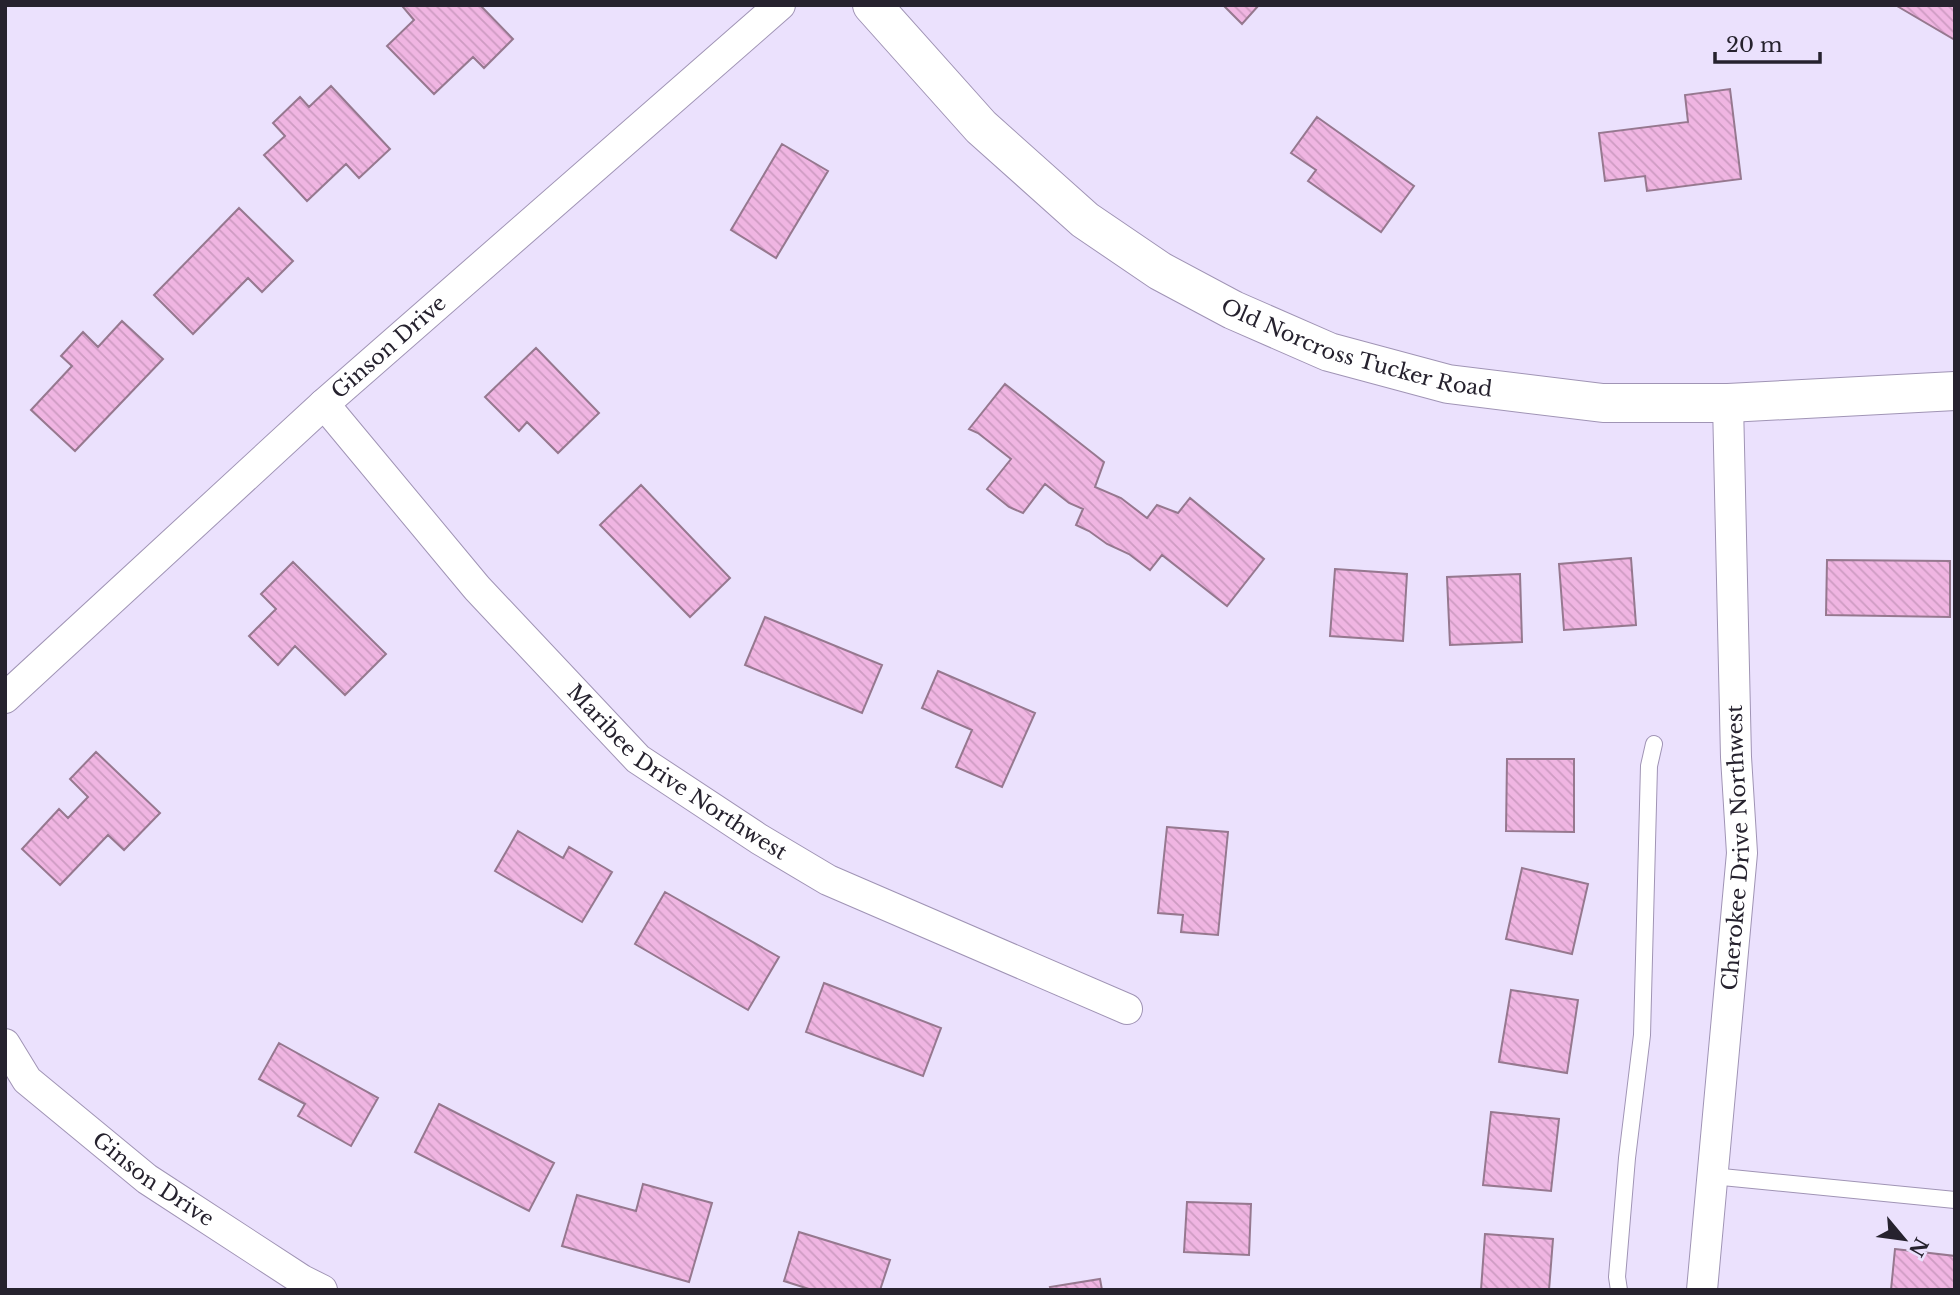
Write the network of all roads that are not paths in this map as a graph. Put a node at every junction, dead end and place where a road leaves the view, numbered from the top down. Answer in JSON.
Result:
{"nodes":[{"id":1,"x":780,"y":5,"type":"edge"},
{"id":2,"x":872,"y":5,"type":"edge"},
{"id":3,"x":1955,"y":391,"type":"edge"},
{"id":4,"x":1728,"y":403,"type":"junction"},
{"id":5,"x":324,"y":404,"type":"junction"},
{"id":6,"x":5,"y":698,"type":"edge"},
{"id":7,"x":1654,"y":744,"type":"dead end"},
{"id":8,"x":1126,"y":1009,"type":"dead end"},
{"id":9,"x":5,"y":1044,"type":"edge"},
{"id":10,"x":1712,"y":1176,"type":"junction"},
{"id":11,"x":1955,"y":1200,"type":"edge"},
{"id":12,"x":322,"y":1290,"type":"edge"},
{"id":13,"x":1619,"y":1290,"type":"edge"},
{"id":14,"x":1702,"y":1290,"type":"edge"}],
"edges":[{"from":1,"to":5,"type":"street","name":"Ginson Drive"},
{"from":2,"to":4,"type":"street","name":"Old Norcross Tucker Road"},
{"from":3,"to":4,"type":"street","name":"Old Norcross Tucker Road"},
{"from":4,"to":10,"type":"street","name":"Cherokee Drive Northwest"},
{"from":5,"to":6,"type":"street","name":"Ginson Drive"},
{"from":5,"to":8,"type":"street","name":"Maribee Drive Northwest"},
{"from":7,"to":13,"type":"lane"},
{"from":9,"to":12,"type":"street","name":"Ginson Drive"},
{"from":10,"to":11,"type":"lane"},
{"from":10,"to":14,"type":"street","name":"Cherokee Drive Northwest"}]}
